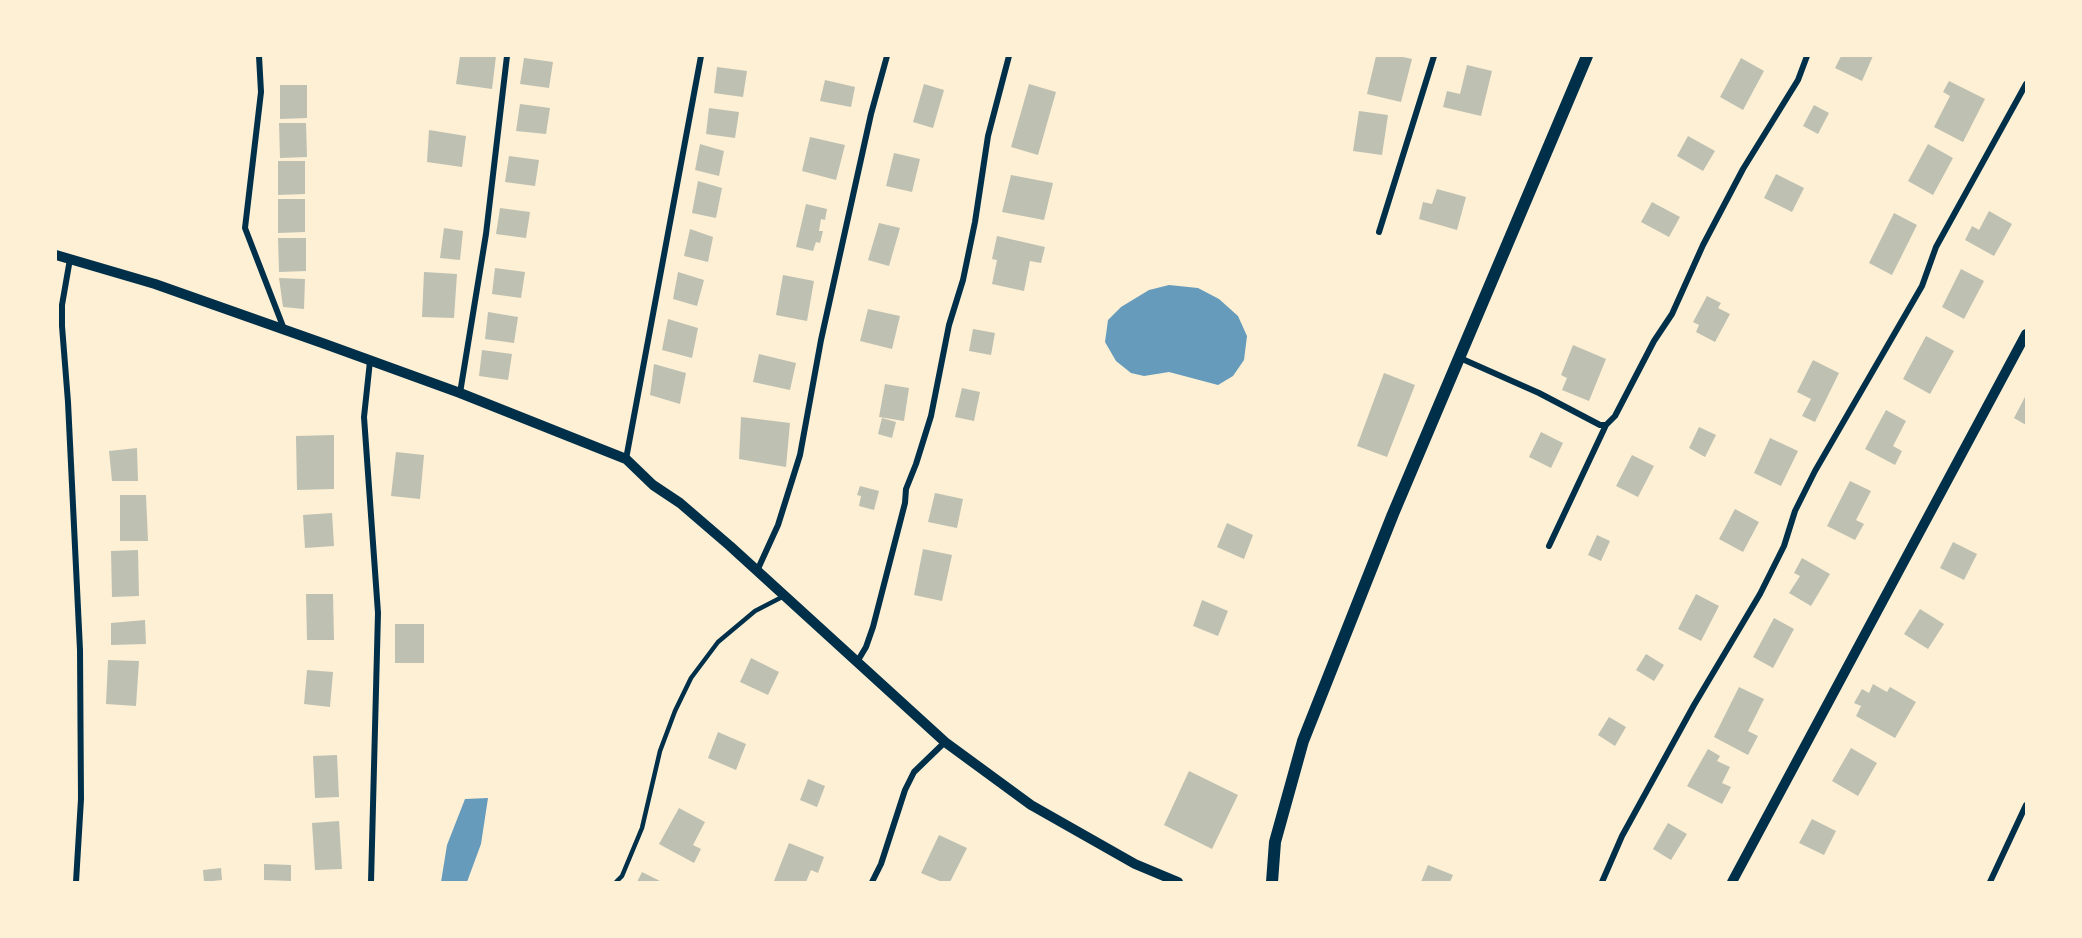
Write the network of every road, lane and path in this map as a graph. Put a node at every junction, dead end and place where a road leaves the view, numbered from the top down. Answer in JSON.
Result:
{"nodes":[{"id":1,"x":259,"y":56,"type":"edge"},
{"id":2,"x":507,"y":56,"type":"edge"},
{"id":3,"x":701,"y":56,"type":"edge"},
{"id":4,"x":887,"y":56,"type":"edge"},
{"id":5,"x":1009,"y":56,"type":"edge"},
{"id":6,"x":1434,"y":56,"type":"edge"},
{"id":7,"x":1587,"y":56,"type":"edge"},
{"id":8,"x":1807,"y":56,"type":"edge"},
{"id":9,"x":2026,"y":84,"type":"edge"},
{"id":10,"x":1379,"y":232,"type":"dead end"},
{"id":11,"x":56,"y":255,"type":"edge"},
{"id":12,"x":70,"y":258,"type":"junction"},
{"id":13,"x":284,"y":330,"type":"junction"},
{"id":14,"x":2026,"y":334,"type":"edge"},
{"id":15,"x":1459,"y":358,"type":"junction"},
{"id":16,"x":370,"y":361,"type":"junction"},
{"id":17,"x":460,"y":393,"type":"junction"},
{"id":18,"x":1606,"y":425,"type":"junction"},
{"id":19,"x":626,"y":459,"type":"junction"},
{"id":20,"x":1549,"y":546,"type":"dead end"},
{"id":21,"x":757,"y":571,"type":"junction"},
{"id":22,"x":784,"y":596,"type":"junction"},
{"id":23,"x":856,"y":662,"type":"junction"},
{"id":24,"x":945,"y":742,"type":"junction"},
{"id":25,"x":2026,"y":805,"type":"edge"},
{"id":26,"x":76,"y":882,"type":"edge"},
{"id":27,"x":371,"y":882,"type":"edge"},
{"id":28,"x":616,"y":882,"type":"edge"},
{"id":29,"x":872,"y":882,"type":"edge"},
{"id":30,"x":1178,"y":882,"type":"edge"},
{"id":31,"x":1272,"y":882,"type":"edge"},
{"id":32,"x":1602,"y":882,"type":"edge"},
{"id":33,"x":1732,"y":882,"type":"edge"},
{"id":34,"x":1990,"y":882,"type":"edge"}],
"edges":[{"from":1,"to":13,"type":"street"},
{"from":2,"to":17,"type":"street"},
{"from":3,"to":19,"type":"street"},
{"from":4,"to":21,"type":"street"},
{"from":5,"to":23,"type":"street"},
{"from":6,"to":10,"type":"street"},
{"from":7,"to":15,"type":"main road"},
{"from":8,"to":18,"type":"street"},
{"from":9,"to":32,"type":"street"},
{"from":11,"to":12,"type":"street"},
{"from":12,"to":13,"type":"street"},
{"from":12,"to":26,"type":"street"},
{"from":13,"to":16,"type":"street"},
{"from":14,"to":33,"type":"street"},
{"from":15,"to":18,"type":"street"},
{"from":15,"to":31,"type":"main road"},
{"from":16,"to":17,"type":"street"},
{"from":16,"to":27,"type":"street"},
{"from":17,"to":19,"type":"street"},
{"from":18,"to":20,"type":"street"},
{"from":19,"to":21,"type":"street"},
{"from":21,"to":22,"type":"street"},
{"from":22,"to":23,"type":"street"},
{"from":22,"to":28,"type":"lane"},
{"from":23,"to":24,"type":"street"},
{"from":24,"to":29,"type":"street"},
{"from":24,"to":30,"type":"street"},
{"from":25,"to":34,"type":"street"}]}
